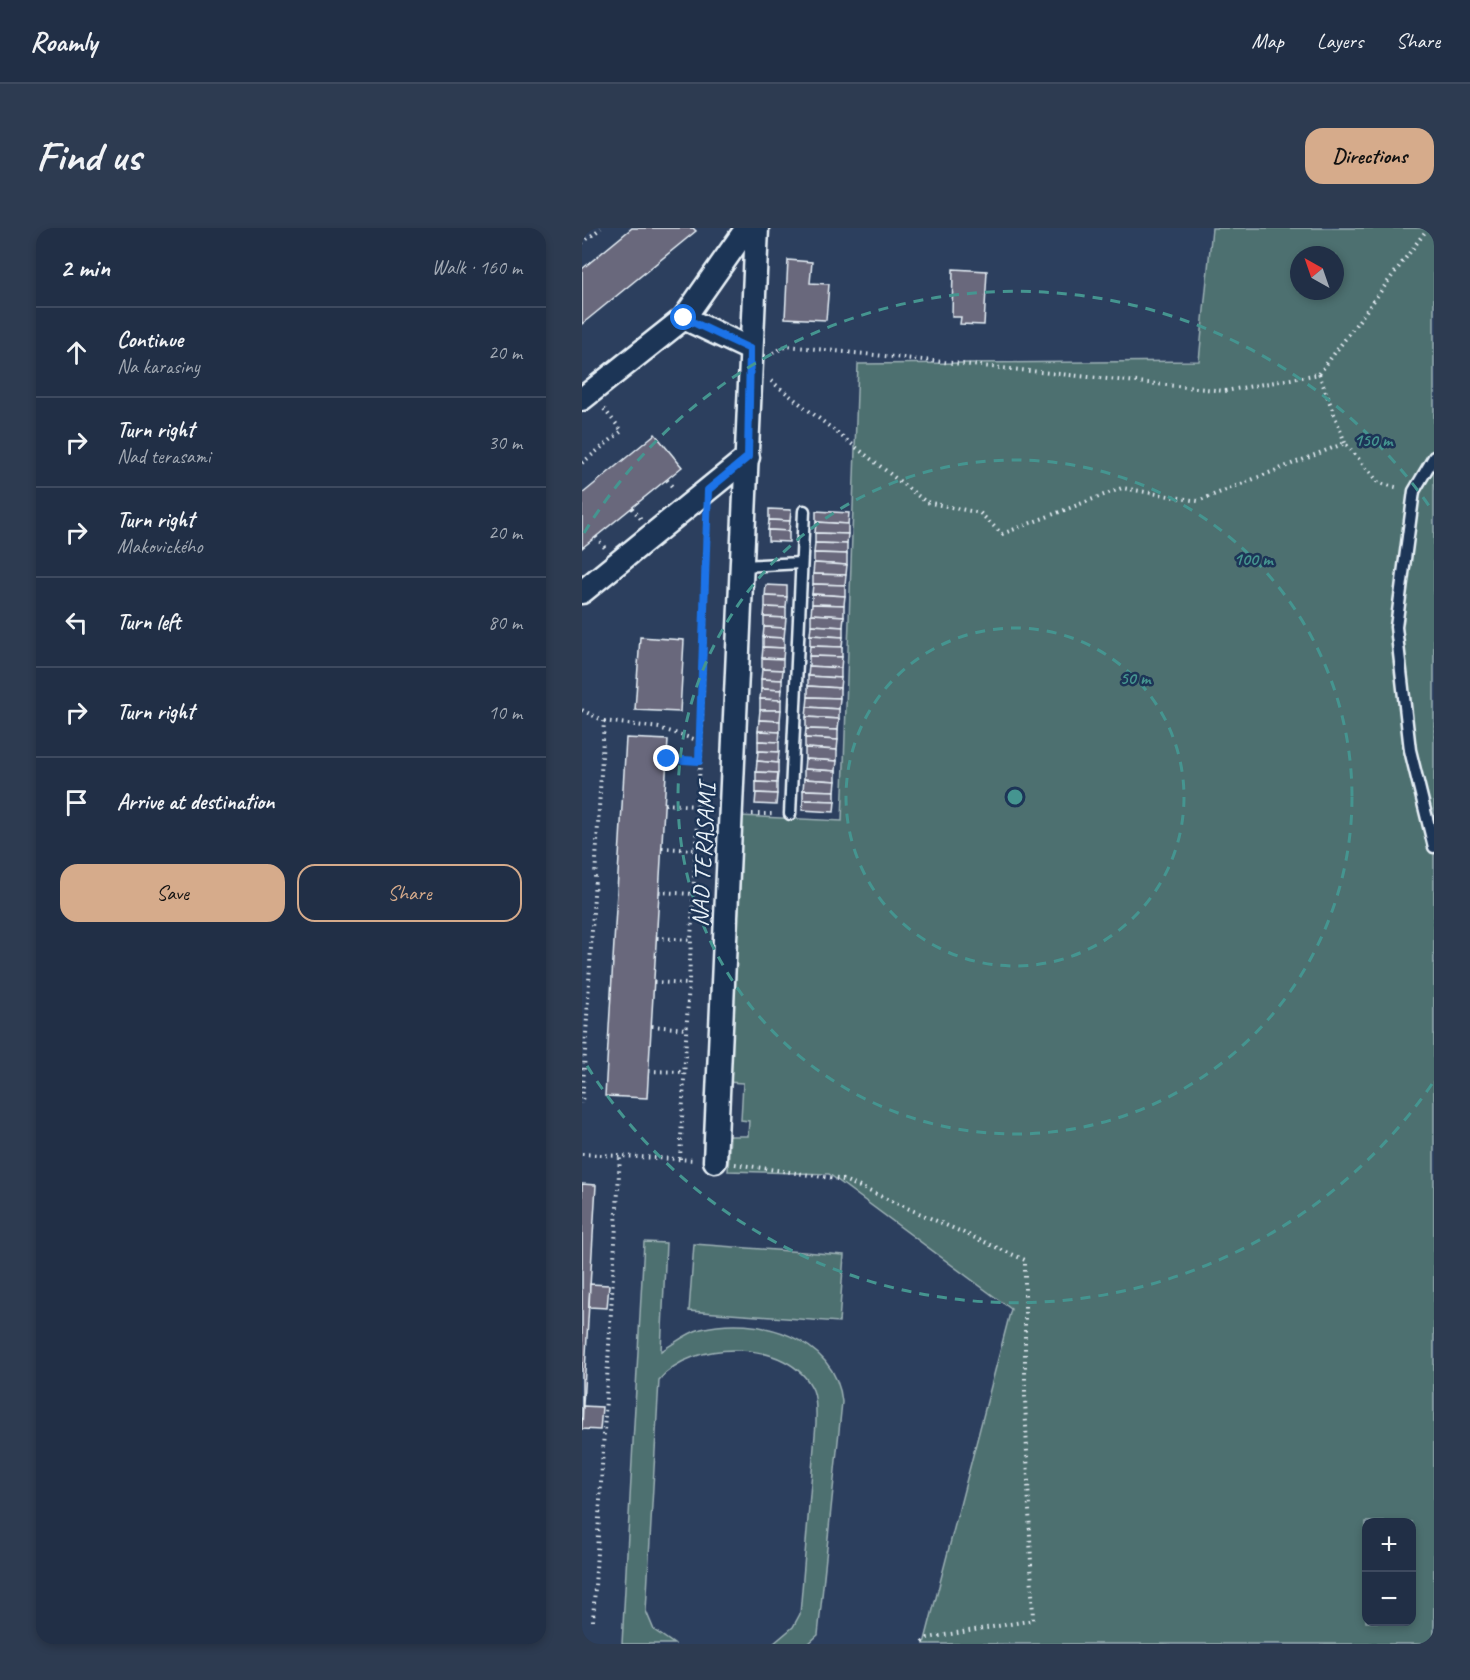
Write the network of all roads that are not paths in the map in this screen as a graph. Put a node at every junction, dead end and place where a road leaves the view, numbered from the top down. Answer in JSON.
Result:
{"nodes":[{"id":1,"x":747,"y":228,"type":"edge"},
{"id":2,"x":756,"y":228,"type":"edge"},
{"id":3,"x":684,"y":318,"type":"junction"},
{"id":4,"x":750,"y":357,"type":"junction"},
{"id":5,"x":582,"y":399,"type":"edge"},
{"id":6,"x":748,"y":457,"type":"junction"},
{"id":7,"x":1434,"y":457,"type":"edge"},
{"id":8,"x":804,"y":511,"type":"dead end"},
{"id":9,"x":801,"y":563,"type":"junction"},
{"id":10,"x":743,"y":566,"type":"junction"},
{"id":11,"x":582,"y":592,"type":"edge"},
{"id":12,"x":790,"y":814,"type":"road end"},
{"id":13,"x":1434,"y":847,"type":"edge"},
{"id":14,"x":715,"y":1161,"type":"road end"}],
"edges":[{"from":1,"to":3,"type":"street"},
{"from":2,"to":4,"type":"street","name":"NAD TERASAMI"},
{"from":3,"to":4,"type":"street"},
{"from":3,"to":5,"type":"street"},
{"from":4,"to":6,"type":"street","name":"NAD TERASAMI"},
{"from":6,"to":10,"type":"street","name":"NAD TERASAMI"},
{"from":6,"to":11,"type":"street"},
{"from":7,"to":13,"type":"lane"},
{"from":8,"to":9,"type":"lane"},
{"from":9,"to":10,"type":"lane"},
{"from":9,"to":12,"type":"lane"},
{"from":10,"to":14,"type":"street","name":"NAD TERASAMI"}]}
